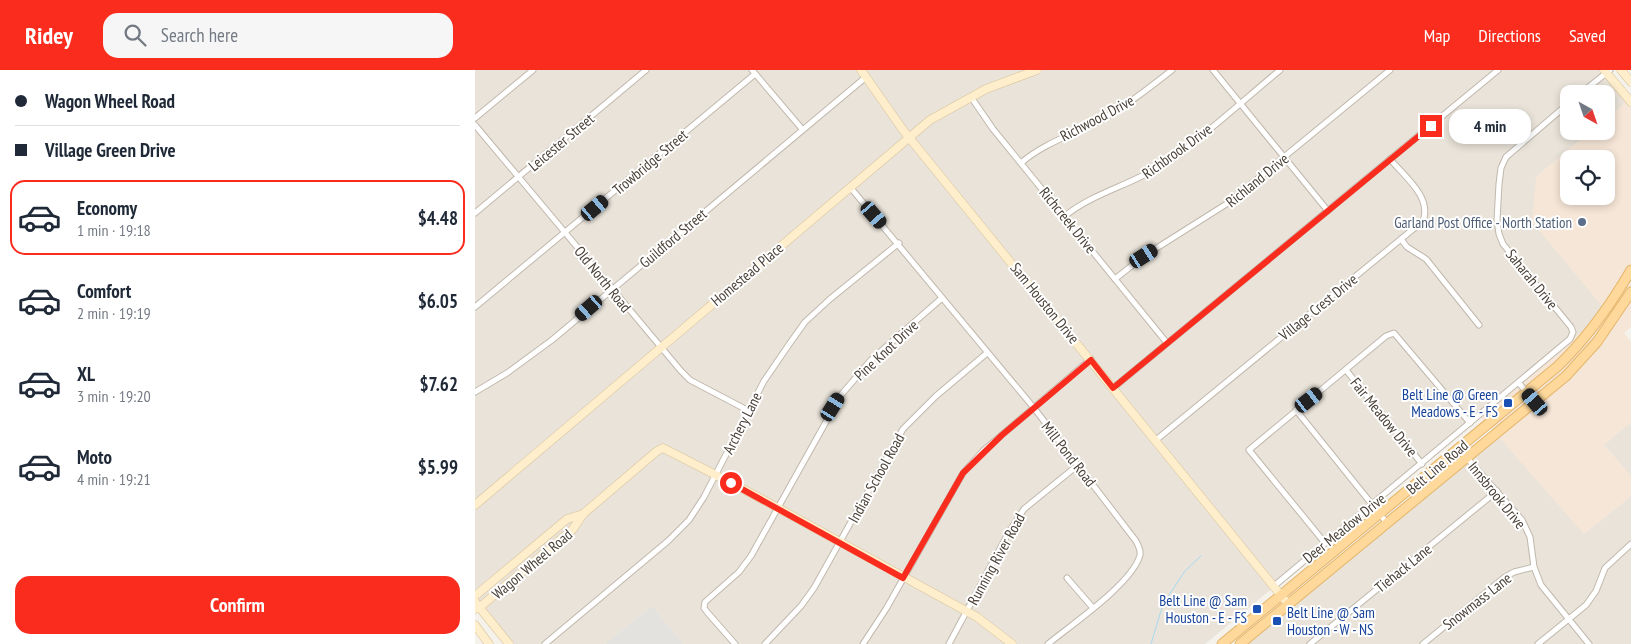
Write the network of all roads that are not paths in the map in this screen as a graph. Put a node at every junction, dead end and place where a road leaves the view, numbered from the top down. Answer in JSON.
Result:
{"nodes":[{"id":1,"x":533,"y":70,"type":"edge"},
{"id":2,"x":646,"y":70,"type":"edge"},
{"id":3,"x":1037,"y":70,"type":"edge"},
{"id":4,"x":1172,"y":70,"type":"edge"},
{"id":5,"x":1213,"y":70,"type":"edge"},
{"id":6,"x":1280,"y":70,"type":"edge"},
{"id":7,"x":1390,"y":70,"type":"edge"},
{"id":8,"x":1499,"y":70,"type":"edge"},
{"id":9,"x":1621,"y":70,"type":"edge"},
{"id":10,"x":1607,"y":71,"type":"edge"},
{"id":11,"x":754,"y":72,"type":"edge"},
{"id":12,"x":863,"y":73,"type":"edge"},
{"id":13,"x":1631,"y":82,"type":"edge"},
{"id":14,"x":1591,"y":85,"type":"edge"},
{"id":15,"x":971,"y":97,"type":"junction"},
{"id":16,"x":1631,"y":102,"type":"edge"},
{"id":17,"x":1240,"y":104,"type":"junction"},
{"id":18,"x":1560,"y":111,"type":"edge"},
{"id":19,"x":475,"y":118,"type":"edge"},
{"id":20,"x":475,"y":125,"type":"edge"},
{"id":21,"x":802,"y":129,"type":"junction"},
{"id":22,"x":909,"y":137,"type":"junction"},
{"id":23,"x":1284,"y":157,"type":"junction"},
{"id":24,"x":1390,"y":159,"type":"junction"},
{"id":25,"x":1021,"y":163,"type":"junction"},
{"id":26,"x":519,"y":176,"type":"junction"},
{"id":27,"x":850,"y":187,"type":"junction"},
{"id":28,"x":1328,"y":211,"type":"junction"},
{"id":29,"x":475,"y":213,"type":"edge"},
{"id":30,"x":1065,"y":216,"type":"junction"},
{"id":31,"x":565,"y":232,"type":"junction"},
{"id":32,"x":1401,"y":240,"type":"junction"},
{"id":33,"x":899,"y":243,"type":"junction"},
{"id":34,"x":1631,"y":270,"type":"edge"},
{"id":35,"x":1115,"y":278,"type":"junction"},
{"id":36,"x":612,"y":288,"type":"junction"},
{"id":37,"x":1619,"y":291,"type":"junction"},
{"id":38,"x":1630,"y":296,"type":"edge"},
{"id":39,"x":943,"y":298,"type":"junction"},
{"id":40,"x":475,"y":307,"type":"edge"},
{"id":41,"x":1479,"y":325,"type":"dead end"},
{"id":42,"x":1573,"y":332,"type":"joint"},
{"id":43,"x":1167,"y":343,"type":"junction"},
{"id":44,"x":660,"y":348,"type":"junction"},
{"id":45,"x":987,"y":353,"type":"junction"},
{"id":46,"x":1091,"y":360,"type":"junction"},
{"id":47,"x":1346,"y":370,"type":"junction"},
{"id":48,"x":1519,"y":383,"type":"junction"},
{"id":49,"x":1113,"y":388,"type":"junction"},
{"id":50,"x":475,"y":392,"type":"edge"},
{"id":51,"x":1527,"y":393,"type":"junction"},
{"id":52,"x":1535,"y":402,"type":"junction"},
{"id":53,"x":1034,"y":408,"type":"junction"},
{"id":54,"x":1297,"y":410,"type":"junction"},
{"id":55,"x":749,"y":411,"type":"junction"},
{"id":56,"x":1470,"y":423,"type":"junction"},
{"id":57,"x":1156,"y":440,"type":"junction"},
{"id":58,"x":1459,"y":449,"type":"junction"},
{"id":59,"x":1467,"y":457,"type":"junction"},
{"id":60,"x":1078,"y":464,"type":"junction"},
{"id":61,"x":1421,"y":464,"type":"junction"},
{"id":62,"x":715,"y":475,"type":"junction"},
{"id":63,"x":1497,"y":491,"type":"junction"},
{"id":64,"x":475,"y":505,"type":"edge"},
{"id":65,"x":1372,"y":505,"type":"junction"},
{"id":66,"x":778,"y":509,"type":"junction"},
{"id":67,"x":583,"y":514,"type":"junction"},
{"id":68,"x":1380,"y":515,"type":"junction"},
{"id":69,"x":1387,"y":523,"type":"junction"},
{"id":70,"x":841,"y":543,"type":"junction"},
{"id":71,"x":1325,"y":543,"type":"junction"},
{"id":72,"x":1631,"y":544,"type":"edge"},
{"id":73,"x":525,"y":555,"type":"junction"},
{"id":74,"x":532,"y":564,"type":"junction"},
{"id":75,"x":1534,"y":567,"type":"junction"},
{"id":76,"x":903,"y":578,"type":"junction"},
{"id":77,"x":1067,"y":578,"type":"dead end"},
{"id":78,"x":1274,"y":586,"type":"junction"},
{"id":79,"x":475,"y":596,"type":"edge"},
{"id":80,"x":1281,"y":596,"type":"junction"},
{"id":81,"x":1289,"y":604,"type":"junction"},
{"id":82,"x":477,"y":606,"type":"edge"},
{"id":83,"x":1093,"y":608,"type":"junction"},
{"id":84,"x":967,"y":612,"type":"junction"},
{"id":85,"x":1569,"y":620,"type":"junction"},
{"id":86,"x":475,"y":625,"type":"edge"},
{"id":87,"x":999,"y":635,"type":"junction"},
{"id":88,"x":1227,"y":642,"type":"edge"},
{"id":89,"x":489,"y":644,"type":"edge"},
{"id":90,"x":509,"y":644,"type":"edge"},
{"id":91,"x":545,"y":644,"type":"edge"},
{"id":92,"x":735,"y":644,"type":"edge"},
{"id":93,"x":765,"y":644,"type":"edge"},
{"id":94,"x":863,"y":644,"type":"edge"},
{"id":95,"x":949,"y":644,"type":"edge"},
{"id":96,"x":1004,"y":644,"type":"edge"},
{"id":97,"x":1012,"y":644,"type":"edge"},
{"id":98,"x":1048,"y":644,"type":"edge"},
{"id":99,"x":1240,"y":644,"type":"edge"},
{"id":100,"x":1310,"y":644,"type":"edge"},
{"id":101,"x":1423,"y":644,"type":"edge"},
{"id":102,"x":1538,"y":644,"type":"edge"},
{"id":103,"x":1589,"y":644,"type":"edge"}],
"edges":[{"from":1,"to":19,"type":"street"},
{"from":2,"to":26,"type":"street","name":"Leicester Street"},
{"from":3,"to":15,"type":"street","name":"Homestead Place"},
{"from":4,"to":25,"type":"street","name":"Richwood Drive"},
{"from":5,"to":17,"type":"street"},
{"from":6,"to":17,"type":"street","name":"Richbrook Drive"},
{"from":7,"to":23,"type":"street","name":"Richland Drive"},
{"from":8,"to":24,"type":"street"},
{"from":9,"to":13,"type":"street"},
{"from":10,"to":14,"type":"street"},
{"from":10,"to":16,"type":"street"},
{"from":11,"to":21,"type":"street"},
{"from":11,"to":31,"type":"street","name":"Trowbridge Street"},
{"from":12,"to":21,"type":"street","name":"Guildford Street"},
{"from":12,"to":22,"type":"street","name":"Sam Houston Drive"},
{"from":15,"to":22,"type":"street","name":"Homestead Place"},
{"from":15,"to":25,"type":"street","name":"Richcreek Drive"},
{"from":17,"to":23,"type":"street"},
{"from":17,"to":30,"type":"street","name":"Richbrook Drive"},
{"from":18,"to":42,"type":"street","name":"Saharah Drive"},
{"from":20,"to":26,"type":"street","name":"Old North Road"},
{"from":21,"to":36,"type":"street","name":"Guildford Street"},
{"from":22,"to":27,"type":"street","name":"Homestead Place"},
{"from":22,"to":46,"type":"street","name":"Sam Houston Drive"},
{"from":23,"to":28,"type":"street"},
{"from":23,"to":35,"type":"street","name":"Richland Drive"},
{"from":24,"to":28,"type":"street"},
{"from":24,"to":32,"type":"street","name":"Village Crest Drive"},
{"from":25,"to":30,"type":"street","name":"Richcreek Drive"},
{"from":26,"to":29,"type":"street","name":"Leicester Street"},
{"from":26,"to":31,"type":"street","name":"Old North Road"},
{"from":27,"to":33,"type":"street","name":"Mill Pond Road"},
{"from":27,"to":44,"type":"street","name":"Homestead Place"},
{"from":28,"to":43,"type":"street"},
{"from":30,"to":35,"type":"street","name":"Richcreek Drive"},
{"from":31,"to":36,"type":"street","name":"Old North Road"},
{"from":31,"to":40,"type":"street","name":"Trowbridge Street"},
{"from":32,"to":41,"type":"street"},
{"from":32,"to":57,"type":"street","name":"Village Crest Drive"},
{"from":33,"to":39,"type":"street","name":"Mill Pond Road"},
{"from":33,"to":55,"type":"street","name":"Archery Lane"},
{"from":34,"to":37,"type":"main road","name":"Belt Line Road"},
{"from":35,"to":43,"type":"street","name":"Richcreek Drive"},
{"from":36,"to":44,"type":"street","name":"Old North Road"},
{"from":36,"to":50,"type":"street","name":"Guildford Street"},
{"from":37,"to":38,"type":"street"},
{"from":37,"to":51,"type":"main road","name":"Belt Line Road"},
{"from":38,"to":52,"type":"main road","name":"Belt Line Road"},
{"from":39,"to":45,"type":"street","name":"Mill Pond Road"},
{"from":39,"to":66,"type":"street","name":"Pine Knot Drive"},
{"from":42,"to":48,"type":"street","name":"Deer Meadow Drive"},
{"from":43,"to":49,"type":"street"},
{"from":44,"to":55,"type":"street","name":"Old North Road"},
{"from":44,"to":64,"type":"street","name":"Homestead Place"},
{"from":45,"to":53,"type":"street","name":"Mill Pond Road"},
{"from":45,"to":70,"type":"street","name":"Indian School Road"},
{"from":46,"to":49,"type":"street","name":"Sam Houston Drive"},
{"from":46,"to":53,"type":"street"},
{"from":47,"to":54,"type":"street"},
{"from":47,"to":56,"type":"street"},
{"from":47,"to":61,"type":"street","name":"Fair Meadow Drive"},
{"from":48,"to":51,"type":"street"},
{"from":48,"to":56,"type":"street","name":"Deer Meadow Drive"},
{"from":49,"to":57,"type":"street","name":"Sam Houston Drive"},
{"from":51,"to":52,"type":"street"},
{"from":51,"to":58,"type":"main road","name":"Belt Line Road"},
{"from":52,"to":59,"type":"main road","name":"Belt Line Road"},
{"from":53,"to":60,"type":"street","name":"Mill Pond Road"},
{"from":53,"to":76,"type":"street"},
{"from":54,"to":65,"type":"street"},
{"from":54,"to":71,"type":"street"},
{"from":55,"to":62,"type":"street","name":"Archery Lane"},
{"from":56,"to":61,"type":"street","name":"Deer Meadow Drive"},
{"from":57,"to":78,"type":"street","name":"Sam Houston Drive"},
{"from":58,"to":59,"type":"street","name":"Innsbrook Drive"},
{"from":58,"to":68,"type":"main road","name":"Belt Line Road"},
{"from":59,"to":63,"type":"street","name":"Innsbrook Drive"},
{"from":59,"to":69,"type":"main road","name":"Belt Line Road"},
{"from":60,"to":83,"type":"street","name":"Mill Pond Road"},
{"from":60,"to":84,"type":"street","name":"Running River Road"},
{"from":61,"to":65,"type":"street","name":"Deer Meadow Drive"},
{"from":62,"to":66,"type":"street","name":"Wagon Wheel Road"},
{"from":62,"to":67,"type":"street","name":"Wagon Wheel Road"},
{"from":62,"to":91,"type":"street","name":"Archery Lane"},
{"from":63,"to":75,"type":"street","name":"Innsbrook Drive"},
{"from":63,"to":100,"type":"street","name":"Tiehack Lane"},
{"from":65,"to":68,"type":"street"},
{"from":65,"to":71,"type":"street","name":"Deer Meadow Drive"},
{"from":66,"to":70,"type":"street","name":"Wagon Wheel Road"},
{"from":66,"to":92,"type":"street","name":"Pine Knot Drive"},
{"from":67,"to":73,"type":"street","name":"Wagon Wheel Road"},
{"from":67,"to":74,"type":"street","name":"Wagon Wheel Road"},
{"from":68,"to":69,"type":"street"},
{"from":68,"to":80,"type":"main road","name":"Belt Line Road"},
{"from":69,"to":81,"type":"main road","name":"Belt Line Road"},
{"from":70,"to":76,"type":"street","name":"Wagon Wheel Road"},
{"from":70,"to":93,"type":"street","name":"Indian School Road"},
{"from":71,"to":78,"type":"street","name":"Deer Meadow Drive"},
{"from":72,"to":85,"type":"street"},
{"from":73,"to":74,"type":"street"},
{"from":73,"to":79,"type":"street","name":"Wagon Wheel Road"},
{"from":74,"to":82,"type":"street","name":"Wagon Wheel Road"},
{"from":75,"to":85,"type":"street","name":"Innsbrook Drive"},
{"from":75,"to":101,"type":"street","name":"Snowmass Lane"},
{"from":76,"to":84,"type":"street","name":"Wagon Wheel Road"},
{"from":76,"to":94,"type":"street"},
{"from":77,"to":83,"type":"street"},
{"from":78,"to":80,"type":"street","name":"Sam Houston Drive"},
{"from":80,"to":81,"type":"street","name":"Sam Houston Drive"},
{"from":80,"to":88,"type":"main road","name":"Belt Line Road"},
{"from":81,"to":99,"type":"main road","name":"Belt Line Road"},
{"from":82,"to":90,"type":"street"},
{"from":83,"to":98,"type":"street","name":"Mill Pond Road"},
{"from":84,"to":87,"type":"street","name":"Wagon Wheel Road"},
{"from":84,"to":95,"type":"street","name":"Running River Road"},
{"from":85,"to":102,"type":"street"},
{"from":85,"to":103,"type":"street","name":"Innsbrook Drive"},
{"from":86,"to":89,"type":"street"},
{"from":87,"to":96,"type":"street","name":"Wagon Wheel Road"},
{"from":87,"to":97,"type":"street","name":"Wagon Wheel Road"}]}
